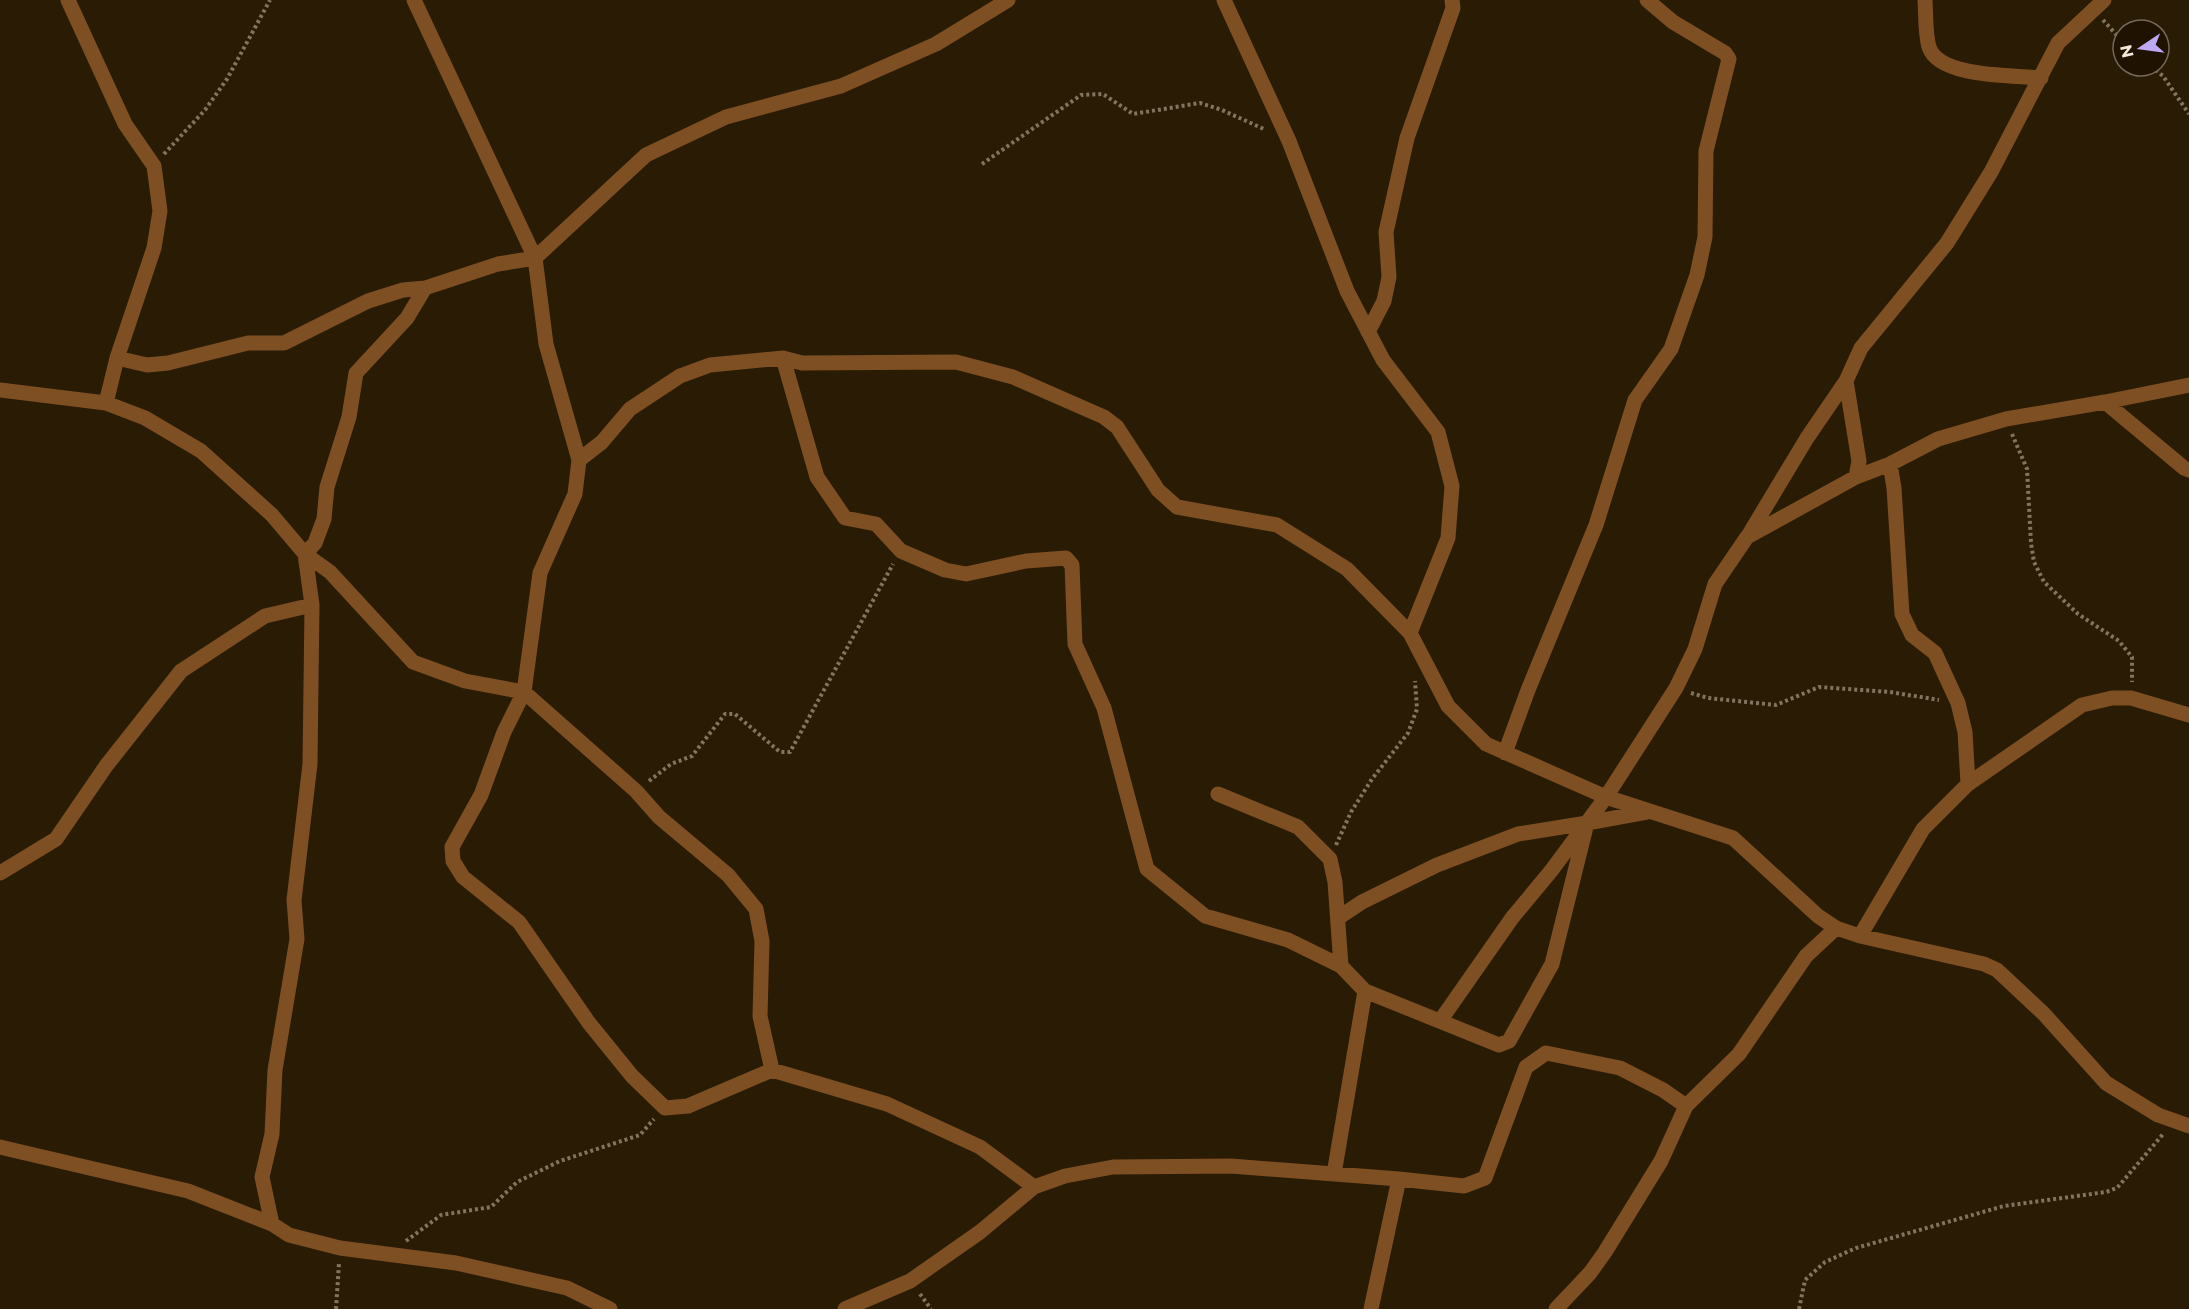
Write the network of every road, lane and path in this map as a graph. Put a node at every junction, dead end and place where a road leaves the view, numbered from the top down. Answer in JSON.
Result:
{"nodes":[{"id":1,"x":68,"y":0,"type":"edge"},
{"id":2,"x":270,"y":0,"type":"edge"},
{"id":3,"x":414,"y":0,"type":"edge"},
{"id":4,"x":1008,"y":0,"type":"edge"},
{"id":5,"x":1224,"y":0,"type":"edge"},
{"id":6,"x":1452,"y":0,"type":"edge"},
{"id":7,"x":1647,"y":0,"type":"edge"},
{"id":8,"x":1925,"y":0,"type":"edge"},
{"id":9,"x":2096,"y":3,"type":"edge"},
{"id":10,"x":2111,"y":25,"type":"edge"},
{"id":11,"x":2041,"y":78,"type":"junction"},
{"id":12,"x":2164,"y":78,"type":"edge"},
{"id":13,"x":2189,"y":114,"type":"edge"},
{"id":14,"x":1289,"y":141,"type":"junction"},
{"id":15,"x":982,"y":164,"type":"dead end"},
{"id":16,"x":154,"y":166,"type":"junction"},
{"id":17,"x":535,"y":258,"type":"junction"},
{"id":18,"x":424,"y":288,"type":"junction"},
{"id":19,"x":1368,"y":332,"type":"junction"},
{"id":20,"x":117,"y":358,"type":"junction"},
{"id":21,"x":783,"y":358,"type":"junction"},
{"id":22,"x":1846,"y":381,"type":"junction"},
{"id":23,"x":2189,"y":385,"type":"edge"},
{"id":24,"x":0,"y":390,"type":"edge"},
{"id":25,"x":2105,"y":402,"type":"junction"},
{"id":26,"x":106,"y":403,"type":"junction"},
{"id":27,"x":2006,"y":419,"type":"junction"},
{"id":28,"x":579,"y":460,"type":"junction"},
{"id":29,"x":1890,"y":464,"type":"junction"},
{"id":30,"x":2189,"y":470,"type":"edge"},
{"id":31,"x":1856,"y":477,"type":"junction"},
{"id":32,"x":1748,"y":537,"type":"junction"},
{"id":33,"x":901,"y":550,"type":"junction"},
{"id":34,"x":305,"y":554,"type":"junction"},
{"id":35,"x":312,"y":605,"type":"junction"},
{"id":36,"x":1410,"y":633,"type":"junction"},
{"id":37,"x":1415,"y":675,"type":"dead end"},
{"id":38,"x":1676,"y":688,"type":"junction"},
{"id":39,"x":524,"y":692,"type":"junction"},
{"id":40,"x":2131,"y":698,"type":"junction"},
{"id":41,"x":1958,"y":703,"type":"junction"},
{"id":42,"x":2189,"y":715,"type":"edge"},
{"id":43,"x":1505,"y":753,"type":"junction"},
{"id":44,"x":1968,"y":784,"type":"junction"},
{"id":45,"x":636,"y":791,"type":"junction"},
{"id":46,"x":1218,"y":794,"type":"dead end"},
{"id":47,"x":1606,"y":797,"type":"junction"},
{"id":48,"x":1652,"y":811,"type":"junction"},
{"id":49,"x":1587,"y":824,"type":"junction"},
{"id":50,"x":1330,"y":859,"type":"junction"},
{"id":51,"x":0,"y":873,"type":"edge"},
{"id":52,"x":1338,"y":918,"type":"junction"},
{"id":53,"x":1836,"y":928,"type":"junction"},
{"id":54,"x":1860,"y":936,"type":"junction"},
{"id":55,"x":1341,"y":966,"type":"junction"},
{"id":56,"x":1365,"y":991,"type":"junction"},
{"id":57,"x":1440,"y":1022,"type":"junction"},
{"id":58,"x":772,"y":1070,"type":"junction"},
{"id":59,"x":1686,"y":1107,"type":"junction"},
{"id":60,"x":665,"y":1108,"type":"junction"},
{"id":61,"x":2189,"y":1110,"type":"edge"},
{"id":62,"x":2182,"y":1123,"type":"edge"},
{"id":63,"x":0,"y":1147,"type":"edge"},
{"id":64,"x":1334,"y":1174,"type":"junction"},
{"id":65,"x":1399,"y":1179,"type":"junction"},
{"id":66,"x":1034,"y":1187,"type":"junction"},
{"id":67,"x":272,"y":1224,"type":"junction"},
{"id":68,"x":340,"y":1248,"type":"junction"},
{"id":69,"x":393,"y":1255,"type":"junction"},
{"id":70,"x":336,"y":1309,"type":"edge"},
{"id":71,"x":610,"y":1309,"type":"edge"},
{"id":72,"x":845,"y":1309,"type":"edge"},
{"id":73,"x":1371,"y":1309,"type":"edge"},
{"id":74,"x":1556,"y":1309,"type":"edge"},
{"id":75,"x":1799,"y":1309,"type":"edge"}],
"edges":[{"from":1,"to":16,"type":"street"},
{"from":2,"to":16,"type":"path"},
{"from":3,"to":17,"type":"street"},
{"from":4,"to":17,"type":"street"},
{"from":5,"to":14,"type":"street"},
{"from":6,"to":19,"type":"street"},
{"from":7,"to":43,"type":"street"},
{"from":8,"to":11,"type":"street"},
{"from":9,"to":10,"type":"path"},
{"from":9,"to":11,"type":"street"},
{"from":11,"to":22,"type":"street"},
{"from":12,"to":13,"type":"path"},
{"from":14,"to":15,"type":"path"},
{"from":14,"to":19,"type":"street"},
{"from":16,"to":20,"type":"street"},
{"from":17,"to":18,"type":"street"},
{"from":17,"to":28,"type":"street"},
{"from":18,"to":20,"type":"street"},
{"from":18,"to":34,"type":"street"},
{"from":19,"to":36,"type":"street"},
{"from":20,"to":26,"type":"street"},
{"from":21,"to":28,"type":"street"},
{"from":21,"to":33,"type":"street"},
{"from":21,"to":36,"type":"street"},
{"from":22,"to":31,"type":"street"},
{"from":22,"to":32,"type":"street"},
{"from":23,"to":25,"type":"street"},
{"from":24,"to":26,"type":"street"},
{"from":25,"to":27,"type":"street"},
{"from":25,"to":30,"type":"street"},
{"from":26,"to":34,"type":"street"},
{"from":27,"to":29,"type":"street"},
{"from":27,"to":40,"type":"path"},
{"from":28,"to":39,"type":"street"},
{"from":29,"to":31,"type":"street"},
{"from":29,"to":41,"type":"street"},
{"from":31,"to":32,"type":"street"},
{"from":32,"to":38,"type":"street"},
{"from":33,"to":45,"type":"path"},
{"from":33,"to":55,"type":"street"},
{"from":34,"to":35,"type":"street"},
{"from":34,"to":39,"type":"street"},
{"from":35,"to":51,"type":"street"},
{"from":35,"to":67,"type":"street"},
{"from":36,"to":43,"type":"street"},
{"from":37,"to":50,"type":"path"},
{"from":38,"to":41,"type":"path"},
{"from":38,"to":47,"type":"street"},
{"from":39,"to":45,"type":"street"},
{"from":39,"to":60,"type":"street"},
{"from":40,"to":42,"type":"street"},
{"from":40,"to":44,"type":"street"},
{"from":41,"to":44,"type":"street"},
{"from":43,"to":47,"type":"street"},
{"from":44,"to":54,"type":"street"},
{"from":45,"to":58,"type":"street"},
{"from":46,"to":50,"type":"street"},
{"from":47,"to":48,"type":"street"},
{"from":47,"to":49,"type":"street"},
{"from":48,"to":49,"type":"street"},
{"from":48,"to":53,"type":"street"},
{"from":49,"to":52,"type":"street"},
{"from":49,"to":57,"type":"street"},
{"from":49,"to":57,"type":"street"},
{"from":50,"to":52,"type":"street"},
{"from":52,"to":55,"type":"street"},
{"from":53,"to":54,"type":"street"},
{"from":53,"to":59,"type":"street"},
{"from":54,"to":62,"type":"street"},
{"from":55,"to":56,"type":"street"},
{"from":56,"to":57,"type":"street"},
{"from":56,"to":64,"type":"street"},
{"from":58,"to":60,"type":"street"},
{"from":58,"to":66,"type":"street"},
{"from":59,"to":65,"type":"street"},
{"from":59,"to":74,"type":"street"},
{"from":60,"to":69,"type":"path"},
{"from":61,"to":62,"type":"street"},
{"from":62,"to":75,"type":"path"},
{"from":63,"to":67,"type":"street"},
{"from":64,"to":65,"type":"street"},
{"from":64,"to":66,"type":"street"},
{"from":65,"to":73,"type":"street"},
{"from":66,"to":72,"type":"street"},
{"from":67,"to":68,"type":"street"},
{"from":68,"to":69,"type":"street"},
{"from":68,"to":70,"type":"path"},
{"from":69,"to":71,"type":"street"}]}
